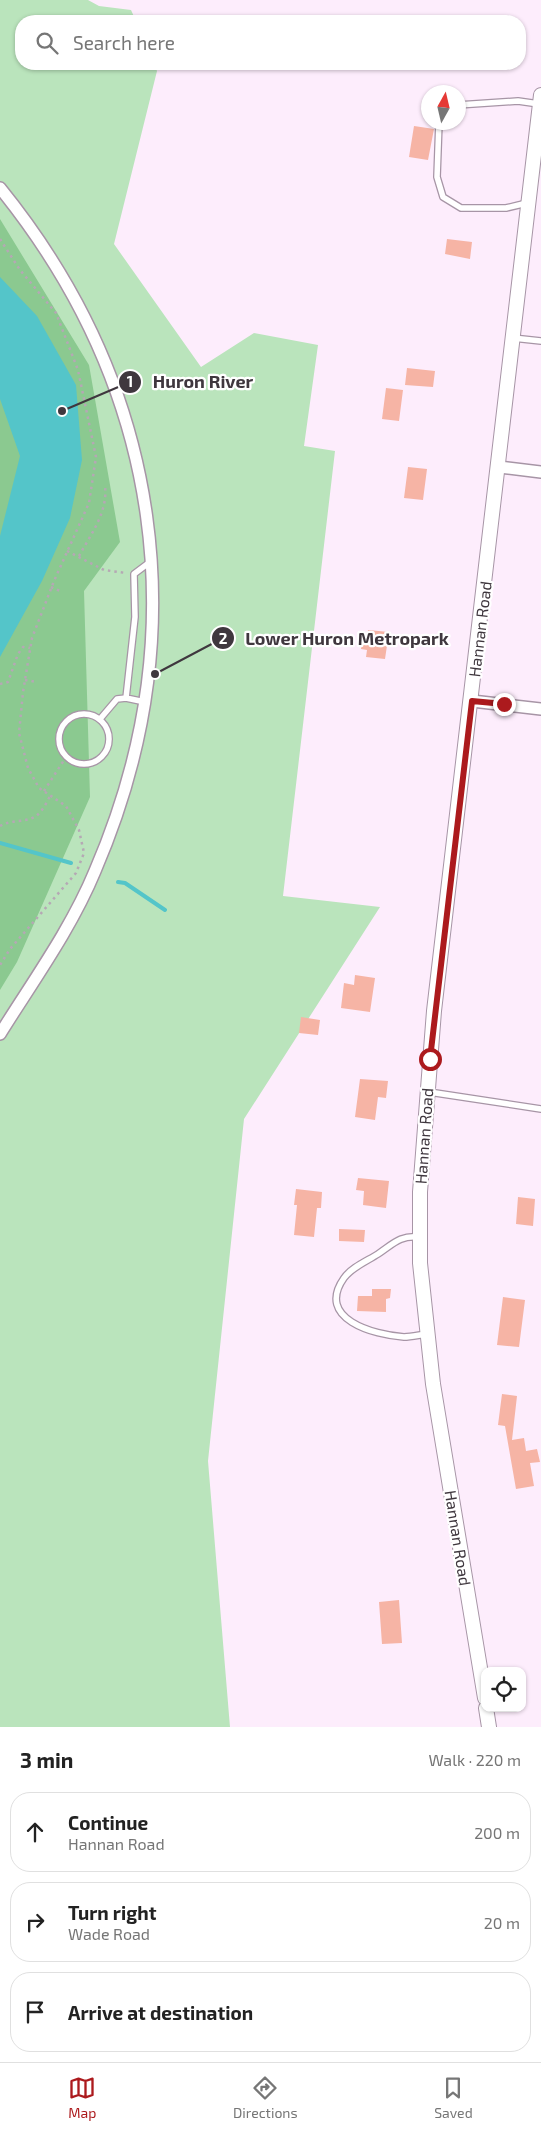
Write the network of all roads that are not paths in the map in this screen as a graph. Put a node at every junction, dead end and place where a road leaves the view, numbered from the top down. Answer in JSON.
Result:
{"nodes":[{"id":1,"x":541,"y":101,"type":"edge"},
{"id":2,"x":466,"y":104,"type":"edge"},
{"id":3,"x":439,"y":130,"type":"edge"},
{"id":4,"x":538,"y":144,"type":"edge"},
{"id":5,"x":0,"y":188,"type":"edge"},
{"id":6,"x":529,"y":203,"type":"junction"},
{"id":7,"x":513,"y":338,"type":"junction"},
{"id":8,"x":541,"y":341,"type":"edge"},
{"id":9,"x":499,"y":467,"type":"junction"},
{"id":10,"x":541,"y":472,"type":"edge"},
{"id":11,"x":152,"y":560,"type":"junction"},
{"id":12,"x":126,"y":698,"type":"junction"},
{"id":13,"x":472,"y":701,"type":"junction"},
{"id":14,"x":146,"y":702,"type":"junction"},
{"id":15,"x":541,"y":709,"type":"edge"},
{"id":16,"x":100,"y":719,"type":"junction"},
{"id":17,"x":0,"y":1034,"type":"edge"},
{"id":18,"x":427,"y":1092,"type":"junction"},
{"id":19,"x":541,"y":1109,"type":"edge"},
{"id":20,"x":419,"y":1237,"type":"junction"},
{"id":21,"x":427,"y":1334,"type":"junction"},
{"id":22,"x":481,"y":1674,"type":"edge"},
{"id":23,"x":487,"y":1712,"type":"edge"},
{"id":24,"x":490,"y":1727,"type":"edge"}],
"edges":[{"from":1,"to":2,"type":"lane"},
{"from":1,"to":4,"type":"street","name":"Hannan Road"},
{"from":3,"to":6,"type":"lane"},
{"from":4,"to":6,"type":"street","name":"Hannan Road"},
{"from":5,"to":11,"type":"street"},
{"from":6,"to":7,"type":"street","name":"Hannan Road"},
{"from":7,"to":8,"type":"lane"},
{"from":7,"to":9,"type":"street","name":"Hannan Road"},
{"from":9,"to":10,"type":"street"},
{"from":9,"to":13,"type":"street","name":"Hannan Road"},
{"from":11,"to":12,"type":"lane"},
{"from":11,"to":14,"type":"street"},
{"from":12,"to":14,"type":"lane"},
{"from":12,"to":16,"type":"lane"},
{"from":13,"to":15,"type":"street"},
{"from":13,"to":18,"type":"street","name":"Hannan Road"},
{"from":14,"to":17,"type":"street"},
{"from":16,"to":16,"type":"lane"},
{"from":18,"to":19,"type":"lane"},
{"from":18,"to":20,"type":"street","name":"Hannan Road"},
{"from":20,"to":21,"type":"street","name":"Hannan Road"},
{"from":20,"to":21,"type":"lane"},
{"from":21,"to":22,"type":"street","name":"Hannan Road"},
{"from":23,"to":24,"type":"street"}]}
